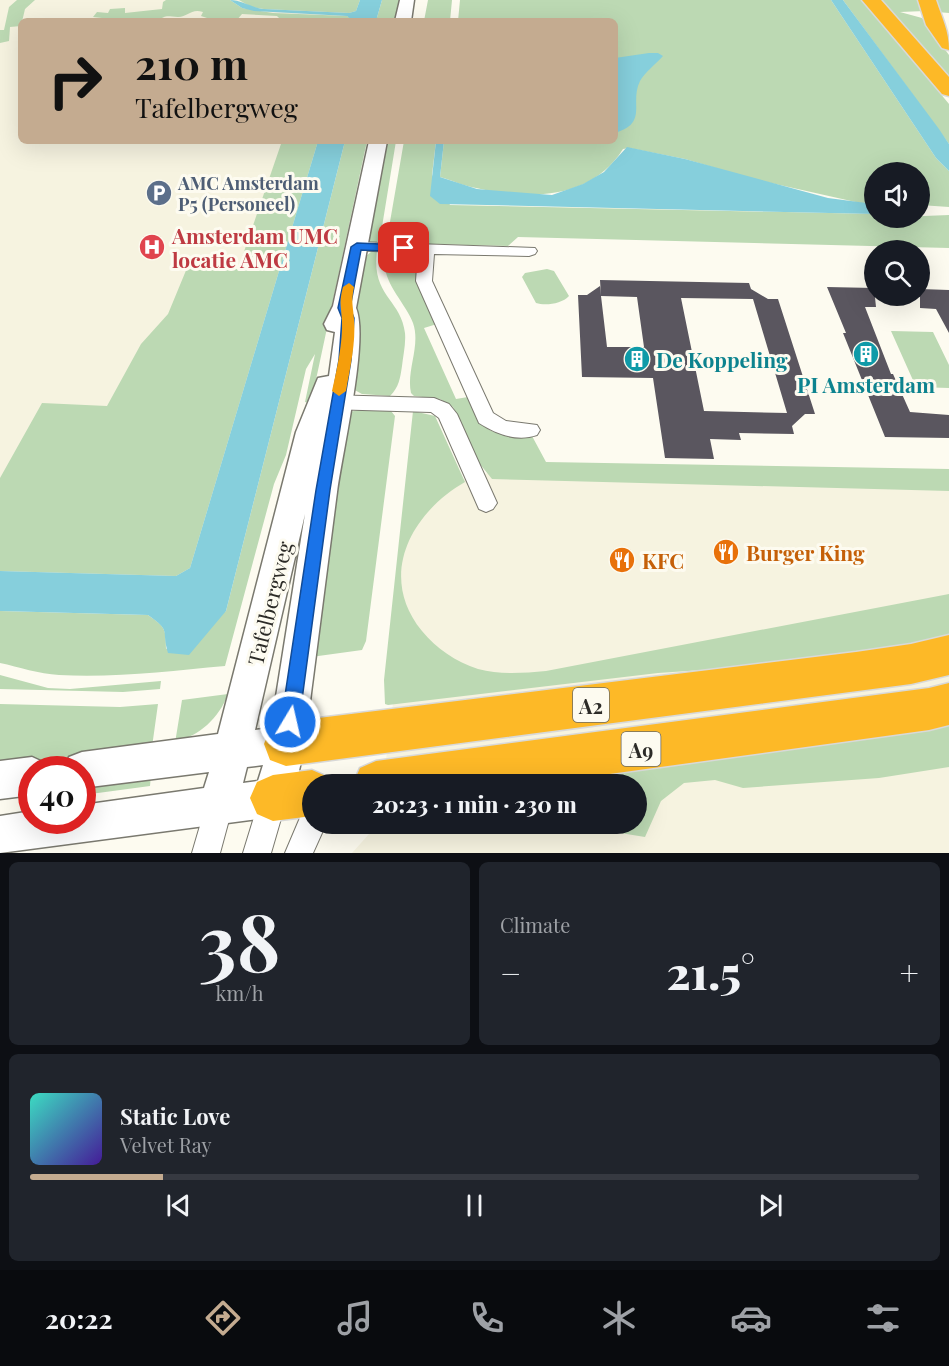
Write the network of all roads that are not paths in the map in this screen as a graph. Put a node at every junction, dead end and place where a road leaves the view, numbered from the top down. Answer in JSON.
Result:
{"nodes":[{"id":1,"x":407,"y":0,"type":"edge"},
{"id":2,"x":871,"y":0,"type":"edge"},
{"id":3,"x":928,"y":7,"type":"edge"},
{"id":4,"x":404,"y":18,"type":"edge"},
{"id":5,"x":949,"y":44,"type":"edge"},
{"id":6,"x":949,"y":90,"type":"edge"},
{"id":7,"x":377,"y":144,"type":"edge"},
{"id":8,"x":357,"y":247,"type":"junction"},
{"id":9,"x":426,"y":249,"type":"junction"},
{"id":10,"x":529,"y":251,"type":"dead end"},
{"id":11,"x":330,"y":402,"type":"junction"},
{"id":12,"x":530,"y":430,"type":"dead end"},
{"id":13,"x":486,"y":503,"type":"dead end"},
{"id":14,"x":949,"y":655,"type":"edge"},
{"id":15,"x":949,"y":704,"type":"edge"},
{"id":16,"x":286,"y":744,"type":"junction"},
{"id":17,"x":234,"y":750,"type":"junction"},
{"id":18,"x":96,"y":768,"type":"edge"},
{"id":19,"x":453,"y":774,"type":"edge"},
{"id":20,"x":18,"y":778,"type":"edge"},
{"id":21,"x":0,"y":780,"type":"edge"},
{"id":22,"x":292,"y":796,"type":"edge"},
{"id":23,"x":219,"y":805,"type":"junction"},
{"id":24,"x":307,"y":834,"type":"edge"},
{"id":25,"x":0,"y":835,"type":"edge"},
{"id":26,"x":206,"y":853,"type":"edge"},
{"id":27,"x":257,"y":853,"type":"edge"},
{"id":28,"x":299,"y":853,"type":"edge"}],
"edges":[{"from":1,"to":4,"type":"street"},
{"from":2,"to":6,"type":"highway"},
{"from":3,"to":5,"type":"highway"},
{"from":7,"to":8,"type":"street","name":"Tafelbergweg"},
{"from":8,"to":9,"type":"street"},
{"from":8,"to":11,"type":"street","name":"Tafelbergweg"},
{"from":9,"to":10,"type":"street"},
{"from":9,"to":12,"type":"street"},
{"from":11,"to":13,"type":"street"},
{"from":11,"to":16,"type":"street","name":"Tafelbergweg"},
{"from":11,"to":17,"type":"street","name":"Tafelbergweg"},
{"from":14,"to":16,"type":"highway","number":"A2"},
{"from":15,"to":19,"type":"highway","number":"A9"},
{"from":16,"to":17,"type":"street"},
{"from":16,"to":22,"type":"street","name":"Tafelbergweg"},
{"from":17,"to":18,"type":"street"},
{"from":17,"to":23,"type":"street","name":"Tafelbergweg"},
{"from":20,"to":21,"type":"street"},
{"from":22,"to":23,"type":"street"},
{"from":22,"to":27,"type":"street"},
{"from":23,"to":25,"type":"street"},
{"from":23,"to":26,"type":"street"},
{"from":24,"to":28,"type":"street"}]}
